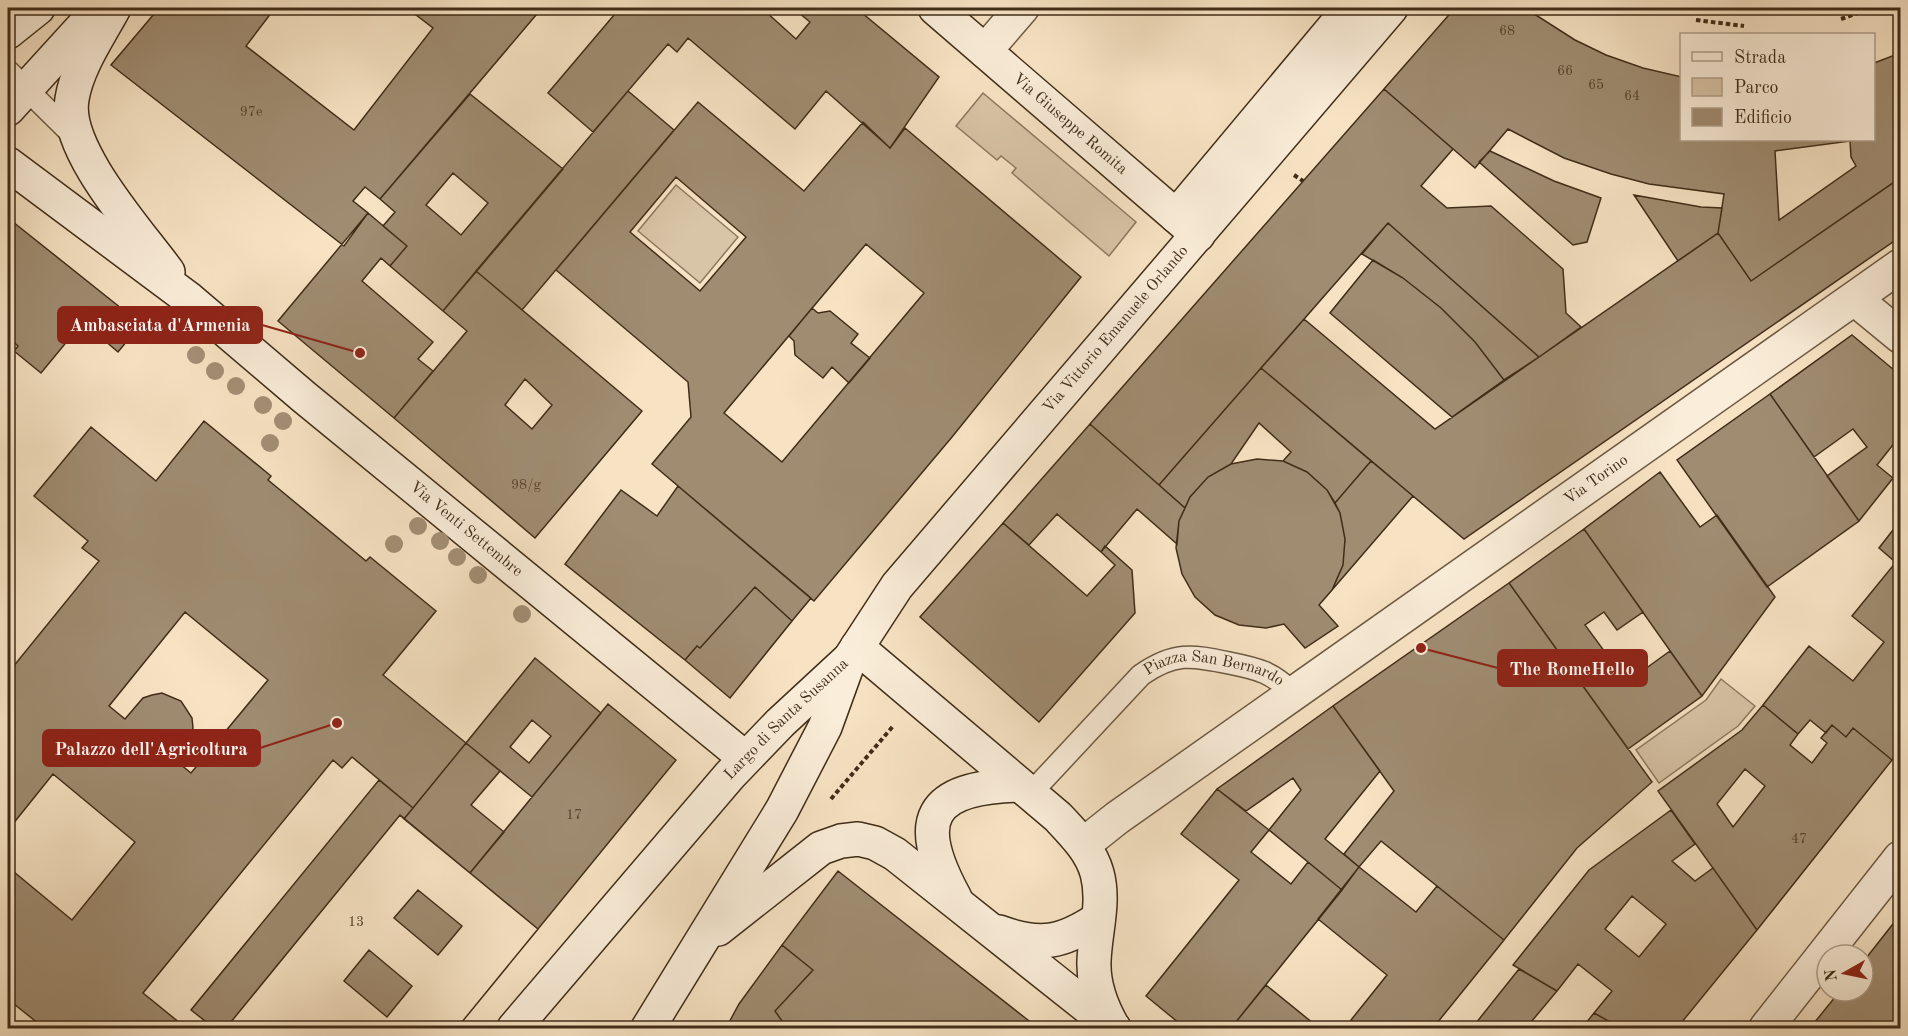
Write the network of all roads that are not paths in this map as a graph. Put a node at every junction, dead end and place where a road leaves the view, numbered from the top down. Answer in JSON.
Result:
{"nodes":[{"id":1,"x":38,"y":8,"type":"edge"},
{"id":2,"x":100,"y":8,"type":"edge"},
{"id":3,"x":114,"y":8,"type":"edge"},
{"id":4,"x":935,"y":8,"type":"edge"},
{"id":5,"x":1022,"y":8,"type":"edge"},
{"id":6,"x":1350,"y":8,"type":"edge"},
{"id":7,"x":1391,"y":8,"type":"edge"},
{"id":8,"x":8,"y":32,"type":"edge"},
{"id":9,"x":985,"y":51,"type":"junction"},
{"id":10,"x":14,"y":90,"type":"edge"},
{"id":11,"x":76,"y":138,"type":"junction"},
{"id":12,"x":8,"y":164,"type":"edge"},
{"id":13,"x":1187,"y":225,"type":"junction"},
{"id":14,"x":1900,"y":266,"type":"edge"},
{"id":15,"x":189,"y":299,"type":"junction"},
{"id":16,"x":1856,"y":299,"type":"junction"},
{"id":17,"x":1900,"y":336,"type":"edge"},
{"id":18,"x":854,"y":652,"type":"junction"},
{"id":19,"x":1294,"y":694,"type":"junction"},
{"id":20,"x":745,"y":758,"type":"junction"},
{"id":21,"x":1024,"y":789,"type":"junction"},
{"id":22,"x":1083,"y":845,"type":"junction"},
{"id":23,"x":1900,"y":858,"type":"edge"},
{"id":24,"x":968,"y":913,"type":"junction"},
{"id":25,"x":1098,"y":918,"type":"junction"},
{"id":26,"x":700,"y":944,"type":"junction"},
{"id":27,"x":1114,"y":1028,"type":"edge"},
{"id":28,"x":514,"y":1029,"type":"edge"},
{"id":29,"x":648,"y":1029,"type":"edge"},
{"id":30,"x":1766,"y":1029,"type":"edge"}],
"edges":[{"from":1,"to":8,"type":"main road"},
{"from":2,"to":10,"type":"main road"},
{"from":3,"to":11,"type":"main road"},
{"from":4,"to":9,"type":"main road","name":"Via Giuseppe Romita"},
{"from":5,"to":9,"type":"main road"},
{"from":6,"to":13,"type":"main road","name":"Via Vittorio Emanuele Orlando"},
{"from":7,"to":13,"type":"main road","name":"Via Vittorio Emanuele Orlando"},
{"from":9,"to":13,"type":"main road","name":"Via Giuseppe Romita"},
{"from":10,"to":11,"type":"lane"},
{"from":11,"to":15,"type":"main road","name":"Via Venti Settembre"},
{"from":12,"to":15,"type":"main road","name":"Via Venti Settembre"},
{"from":13,"to":18,"type":"main road","name":"Via Vittorio Emanuele Orlando"},
{"from":14,"to":16,"type":"main road","name":"Via Torino"},
{"from":15,"to":20,"type":"main road","name":"Via Venti Settembre"},
{"from":16,"to":17,"type":"main road"},
{"from":16,"to":19,"type":"main road","name":"Via Torino"},
{"from":18,"to":20,"type":"main road","name":"Largo di Santa Susanna"},
{"from":18,"to":21,"type":"main road","name":"Largo di Santa Susanna"},
{"from":18,"to":26,"type":"main road","name":"Largo di Santa Susanna"},
{"from":19,"to":21,"type":"lane","name":"Piazza San Bernardo"},
{"from":19,"to":22,"type":"main road","name":"Piazza San Bernardo"},
{"from":20,"to":28,"type":"main road","name":"Largo di Santa Susanna"},
{"from":21,"to":22,"type":"main road"},
{"from":21,"to":24,"type":"main road"},
{"from":22,"to":25,"type":"main road"},
{"from":23,"to":30,"type":"main road"},
{"from":24,"to":25,"type":"main road"},
{"from":24,"to":26,"type":"main road","name":"Largo di Santa Susanna"},
{"from":24,"to":27,"type":"main road"},
{"from":25,"to":27,"type":"main road"},
{"from":26,"to":29,"type":"main road","name":"Largo di Santa Susanna"}]}
